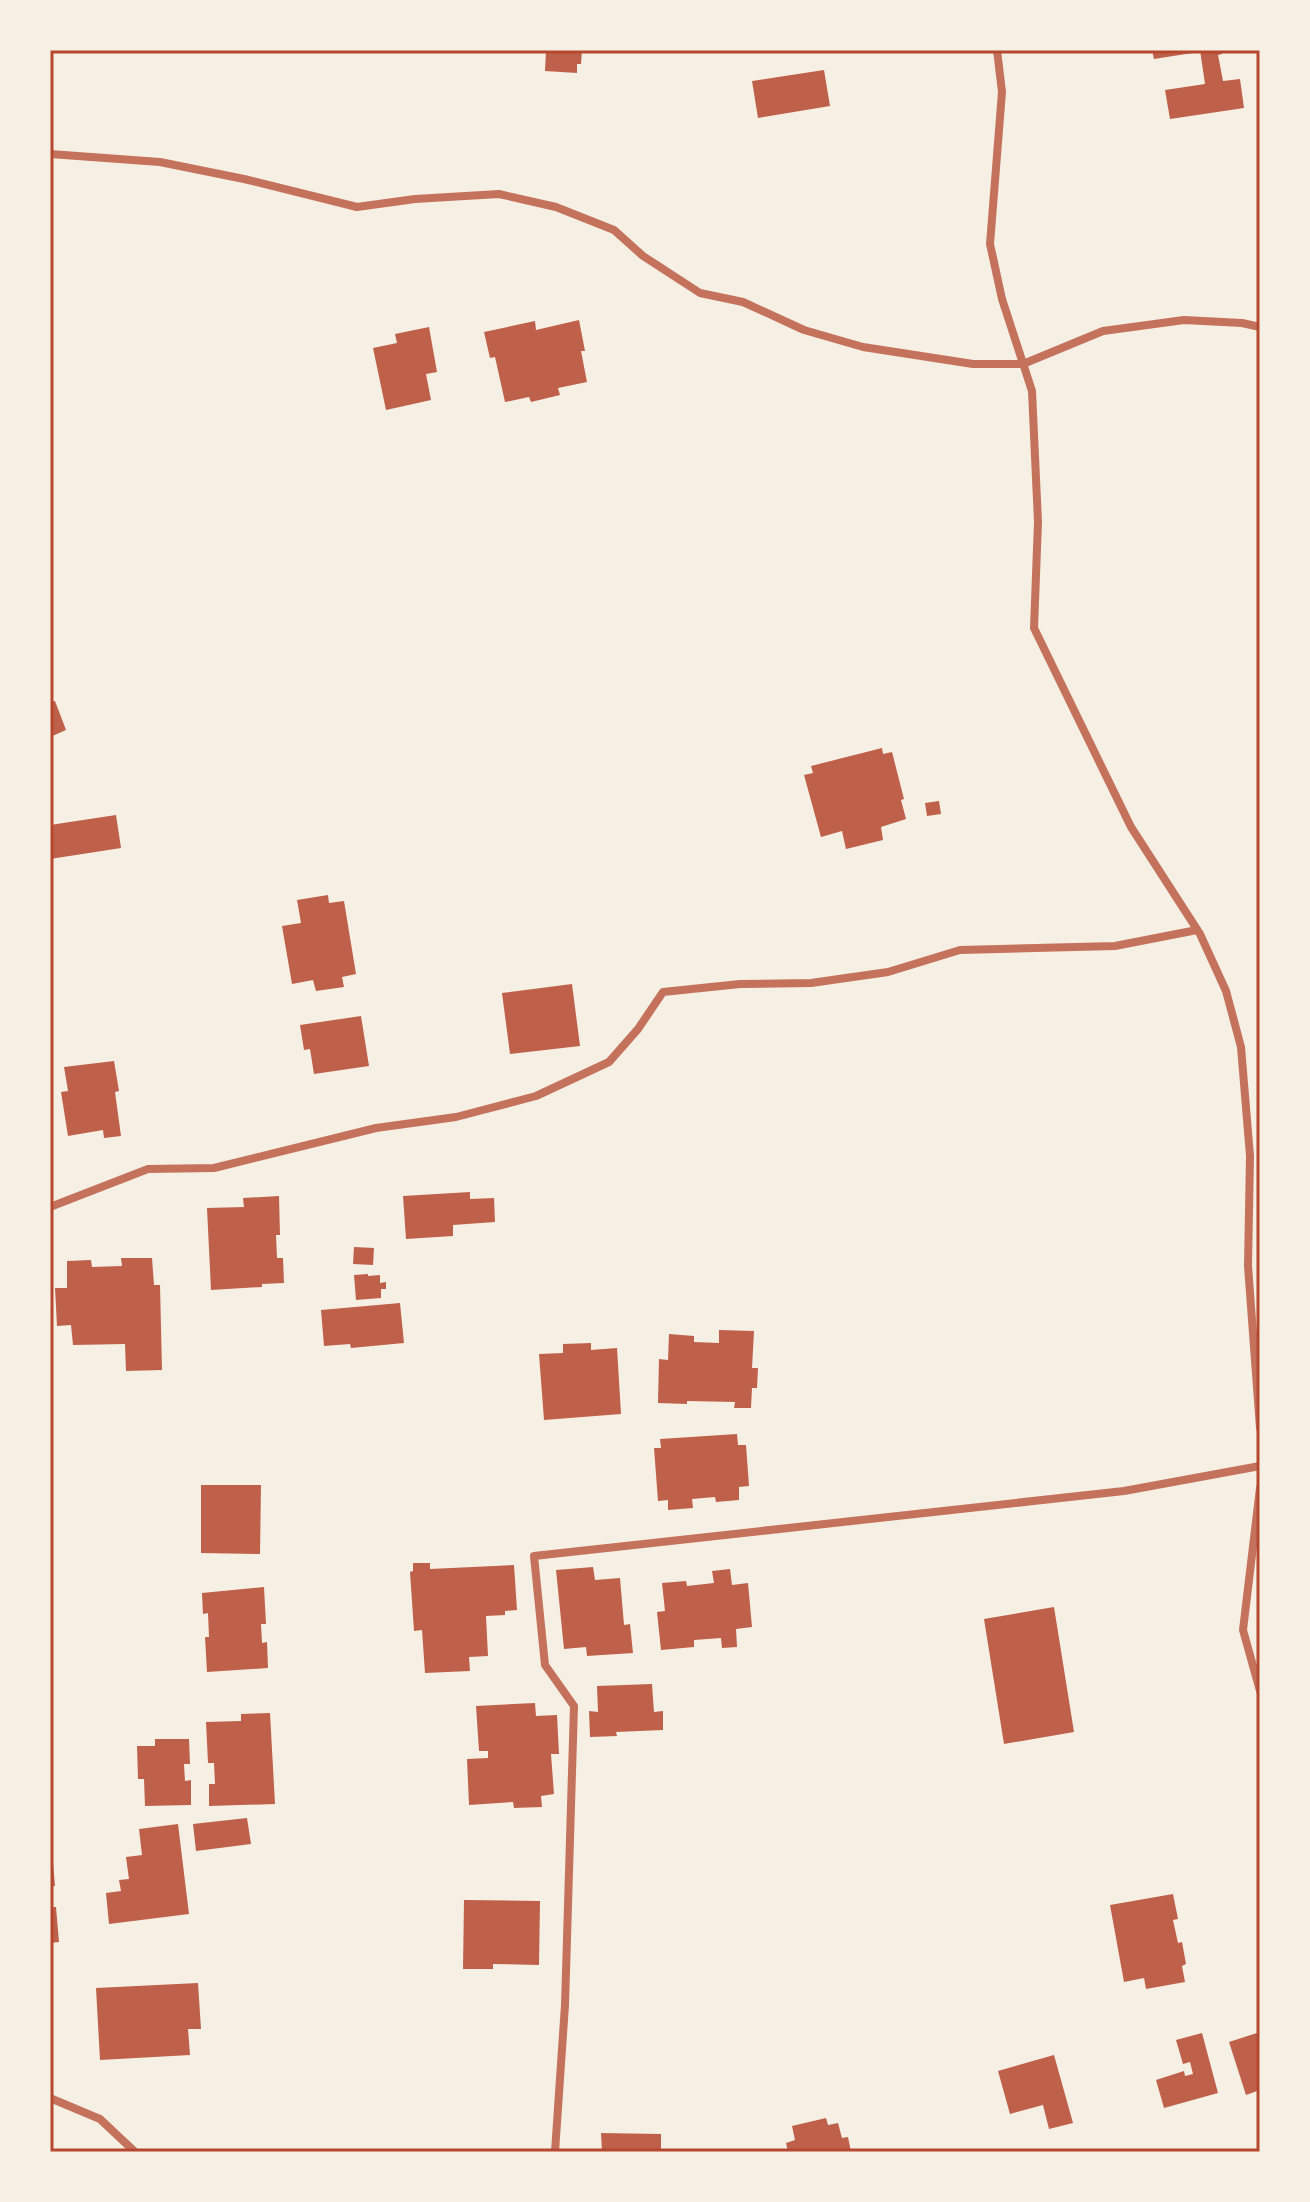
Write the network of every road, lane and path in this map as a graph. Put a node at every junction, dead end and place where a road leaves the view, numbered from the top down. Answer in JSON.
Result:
{"nodes":[{"id":1,"x":997,"y":50,"type":"edge"},
{"id":2,"x":50,"y":154,"type":"edge"},
{"id":3,"x":1260,"y":327,"type":"edge"},
{"id":4,"x":1023,"y":364,"type":"junction"},
{"id":5,"x":1197,"y":930,"type":"junction"},
{"id":6,"x":50,"y":1207,"type":"edge"},
{"id":7,"x":1260,"y":1428,"type":"edge"},
{"id":8,"x":1260,"y":1466,"type":"edge"},
{"id":9,"x":1260,"y":1488,"type":"edge"},
{"id":10,"x":1260,"y":1691,"type":"edge"},
{"id":11,"x":50,"y":2098,"type":"edge"},
{"id":12,"x":135,"y":2152,"type":"edge"},
{"id":13,"x":555,"y":2152,"type":"edge"}],
"edges":[{"from":1,"to":4,"type":"street"},
{"from":2,"to":4,"type":"street"},
{"from":3,"to":4,"type":"street"},
{"from":4,"to":5,"type":"street"},
{"from":5,"to":6,"type":"street"},
{"from":5,"to":7,"type":"street"},
{"from":8,"to":13,"type":"street"},
{"from":9,"to":10,"type":"street"},
{"from":11,"to":12,"type":"street"}]}
